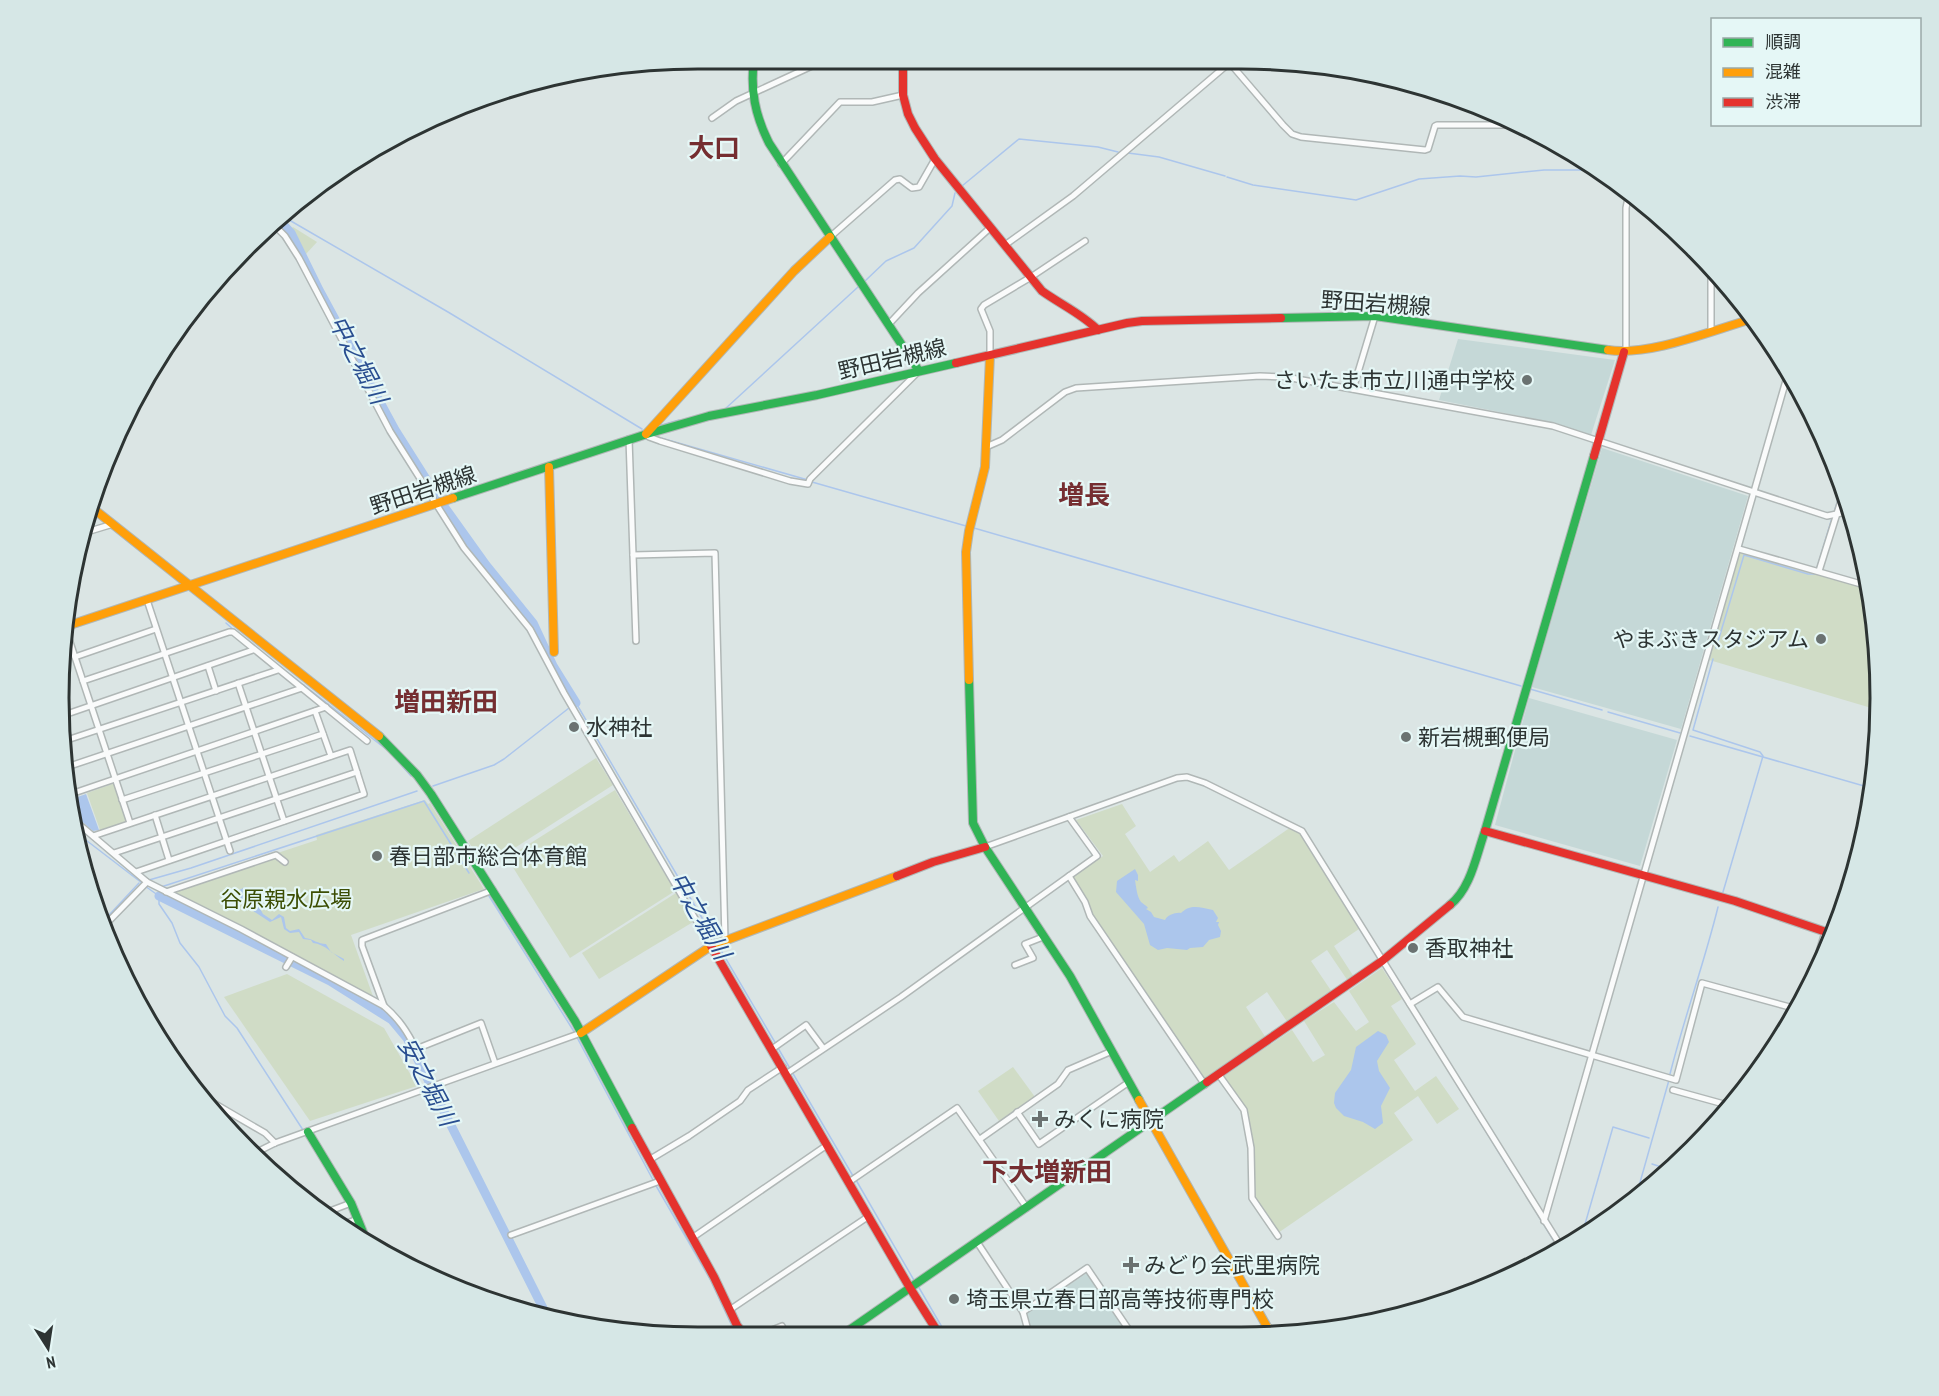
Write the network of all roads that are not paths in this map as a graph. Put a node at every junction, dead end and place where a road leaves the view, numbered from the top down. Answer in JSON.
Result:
{"nodes":[{"id":1,"x":753,"y":69,"type":"edge"},
{"id":2,"x":803,"y":69,"type":"edge"},
{"id":3,"x":903,"y":69,"type":"edge"},
{"id":4,"x":1221,"y":69,"type":"edge"},
{"id":5,"x":1238,"y":69,"type":"edge"},
{"id":6,"x":752,"y":93,"type":"junction"},
{"id":7,"x":903,"y":95,"type":"junction"},
{"id":8,"x":712,"y":118,"type":"dead end"},
{"id":9,"x":1499,"y":125,"type":"edge"},
{"id":10,"x":935,"y":159,"type":"junction"},
{"id":11,"x":781,"y":164,"type":"junction"},
{"id":12,"x":1627,"y":202,"type":"edge"},
{"id":13,"x":991,"y":227,"type":"junction"},
{"id":14,"x":278,"y":229,"type":"edge"},
{"id":15,"x":830,"y":237,"type":"junction"},
{"id":16,"x":1085,"y":241,"type":"dead end"},
{"id":17,"x":1005,"y":245,"type":"junction"},
{"id":18,"x":1031,"y":277,"type":"junction"},
{"id":19,"x":1711,"y":280,"type":"edge"},
{"id":20,"x":1375,"y":316,"type":"junction"},
{"id":21,"x":1744,"y":321,"type":"edge"},
{"id":22,"x":889,"y":324,"type":"junction"},
{"id":23,"x":1098,"y":330,"type":"junction"},
{"id":24,"x":1711,"y":331,"type":"junction"},
{"id":25,"x":1625,"y":351,"type":"junction"},
{"id":26,"x":990,"y":356,"type":"junction"},
{"id":27,"x":920,"y":371,"type":"junction"},
{"id":28,"x":1785,"y":383,"type":"edge"},
{"id":29,"x":1353,"y":389,"type":"junction"},
{"id":30,"x":648,"y":433,"type":"junction"},
{"id":31,"x":629,"y":439,"type":"junction"},
{"id":32,"x":1597,"y":440,"type":"junction"},
{"id":33,"x":986,"y":447,"type":"junction"},
{"id":34,"x":549,"y":467,"type":"junction"},
{"id":35,"x":1754,"y":493,"type":"junction"},
{"id":36,"x":435,"y":504,"type":"junction"},
{"id":37,"x":1840,"y":505,"type":"edge"},
{"id":38,"x":1842,"y":512,"type":"edge"},
{"id":39,"x":97,"y":513,"type":"edge"},
{"id":40,"x":1837,"y":513,"type":"junction"},
{"id":41,"x":110,"y":525,"type":"junction"},
{"id":42,"x":91,"y":531,"type":"edge"},
{"id":43,"x":1739,"y":549,"type":"junction"},
{"id":44,"x":633,"y":555,"type":"junction"},
{"id":45,"x":1819,"y":571,"type":"junction"},
{"id":46,"x":1859,"y":583,"type":"edge"},
{"id":47,"x":191,"y":586,"type":"junction"},
{"id":48,"x":147,"y":600,"type":"junction"},
{"id":49,"x":73,"y":624,"type":"edge"},
{"id":50,"x":156,"y":629,"type":"junction"},
{"id":51,"x":636,"y":641,"type":"dead end"},
{"id":52,"x":71,"y":646,"type":"edge"},
{"id":53,"x":254,"y":650,"type":"junction"},
{"id":54,"x":554,"y":652,"type":"dead end"},
{"id":55,"x":165,"y":654,"type":"junction"},
{"id":56,"x":75,"y":657,"type":"junction"},
{"id":57,"x":208,"y":666,"type":"junction"},
{"id":58,"x":278,"y":670,"type":"junction"},
{"id":59,"x":172,"y":678,"type":"junction"},
{"id":60,"x":83,"y":681,"type":"junction"},
{"id":61,"x":238,"y":683,"type":"junction"},
{"id":62,"x":302,"y":688,"type":"junction"},
{"id":63,"x":216,"y":691,"type":"junction"},
{"id":64,"x":180,"y":701,"type":"junction"},
{"id":65,"x":91,"y":706,"type":"junction"},
{"id":66,"x":326,"y":707,"type":"junction"},
{"id":67,"x":246,"y":708,"type":"junction"},
{"id":68,"x":315,"y":711,"type":"junction"},
{"id":69,"x":69,"y":713,"type":"edge"},
{"id":70,"x":189,"y":726,"type":"junction"},
{"id":71,"x":99,"y":730,"type":"junction"},
{"id":72,"x":254,"y":731,"type":"junction"},
{"id":73,"x":323,"y":734,"type":"junction"},
{"id":74,"x":70,"y":739,"type":"edge"},
{"id":75,"x":367,"y":741,"type":"dead end"},
{"id":76,"x":197,"y":751,"type":"junction"},
{"id":77,"x":106,"y":753,"type":"junction"},
{"id":78,"x":262,"y":754,"type":"junction"},
{"id":79,"x":331,"y":756,"type":"junction"},
{"id":80,"x":73,"y":765,"type":"edge"},
{"id":81,"x":357,"y":772,"type":"junction"},
{"id":82,"x":204,"y":773,"type":"junction"},
{"id":83,"x":269,"y":777,"type":"junction"},
{"id":84,"x":115,"y":779,"type":"junction"},
{"id":85,"x":76,"y":792,"type":"edge"},
{"id":86,"x":212,"y":796,"type":"junction"},
{"id":87,"x":276,"y":799,"type":"junction"},
{"id":88,"x":122,"y":800,"type":"junction"},
{"id":89,"x":155,"y":815,"type":"junction"},
{"id":90,"x":1070,"y":817,"type":"junction"},
{"id":91,"x":219,"y":818,"type":"junction"},
{"id":92,"x":284,"y":821,"type":"junction"},
{"id":93,"x":130,"y":823,"type":"junction"},
{"id":94,"x":82,"y":826,"type":"edge"},
{"id":95,"x":1485,"y":831,"type":"junction"},
{"id":96,"x":93,"y":836,"type":"junction"},
{"id":97,"x":162,"y":837,"type":"junction"},
{"id":98,"x":227,"y":841,"type":"junction"},
{"id":99,"x":986,"y":847,"type":"junction"},
{"id":100,"x":230,"y":851,"type":"dead end"},
{"id":101,"x":114,"y":853,"type":"junction"},
{"id":102,"x":169,"y":860,"type":"junction"},
{"id":103,"x":285,"y":862,"type":"dead end"},
{"id":104,"x":136,"y":872,"type":"junction"},
{"id":105,"x":1644,"y":875,"type":"junction"},
{"id":106,"x":1069,"y":876,"type":"junction"},
{"id":107,"x":147,"y":882,"type":"junction"},
{"id":108,"x":493,"y":890,"type":"junction"},
{"id":109,"x":164,"y":891,"type":"junction"},
{"id":110,"x":1024,"y":907,"type":"junction"},
{"id":111,"x":110,"y":920,"type":"edge"},
{"id":112,"x":1825,"y":932,"type":"edge"},
{"id":113,"x":1043,"y":937,"type":"junction"},
{"id":114,"x":717,"y":943,"type":"junction"},
{"id":115,"x":292,"y":957,"type":"junction"},
{"id":116,"x":1382,"y":961,"type":"junction"},
{"id":117,"x":1015,"y":965,"type":"dead end"},
{"id":118,"x":286,"y":966,"type":"dead end"},
{"id":119,"x":1410,"y":1004,"type":"junction"},
{"id":120,"x":384,"y":1006,"type":"junction"},
{"id":121,"x":1789,"y":1007,"type":"edge"},
{"id":122,"x":578,"y":1034,"type":"junction"},
{"id":123,"x":823,"y":1048,"type":"junction"},
{"id":124,"x":772,"y":1049,"type":"junction"},
{"id":125,"x":1112,"y":1051,"type":"junction"},
{"id":126,"x":1592,"y":1054,"type":"junction"},
{"id":127,"x":495,"y":1064,"type":"junction"},
{"id":128,"x":784,"y":1071,"type":"junction"},
{"id":129,"x":1219,"y":1075,"type":"junction"},
{"id":130,"x":1129,"y":1082,"type":"junction"},
{"id":131,"x":1205,"y":1085,"type":"junction"},
{"id":132,"x":1673,"y":1089,"type":"dead end"},
{"id":133,"x":1722,"y":1103,"type":"edge"},
{"id":134,"x":220,"y":1107,"type":"edge"},
{"id":135,"x":1017,"y":1112,"type":"junction"},
{"id":136,"x":1152,"y":1122,"type":"junction"},
{"id":137,"x":306,"y":1132,"type":"junction"},
{"id":138,"x":980,"y":1139,"type":"junction"},
{"id":139,"x":275,"y":1143,"type":"junction"},
{"id":140,"x":827,"y":1145,"type":"junction"},
{"id":141,"x":261,"y":1150,"type":"edge"},
{"id":142,"x":649,"y":1160,"type":"junction"},
{"id":143,"x":853,"y":1180,"type":"junction"},
{"id":144,"x":656,"y":1182,"type":"junction"},
{"id":145,"x":351,"y":1203,"type":"junction"},
{"id":146,"x":1027,"y":1208,"type":"junction"},
{"id":147,"x":333,"y":1210,"type":"edge"},
{"id":148,"x":869,"y":1216,"type":"junction"},
{"id":149,"x":358,"y":1219,"type":"junction"},
{"id":150,"x":1544,"y":1221,"type":"junction"},
{"id":151,"x":350,"y":1222,"type":"edge"},
{"id":152,"x":362,"y":1229,"type":"edge"},
{"id":153,"x":512,"y":1235,"type":"dead end"},
{"id":154,"x":1278,"y":1236,"type":"dead end"},
{"id":155,"x":692,"y":1239,"type":"junction"},
{"id":156,"x":977,"y":1242,"type":"junction"},
{"id":157,"x":1557,"y":1242,"type":"edge"},
{"id":158,"x":910,"y":1288,"type":"junction"},
{"id":159,"x":730,"y":1309,"type":"junction"},
{"id":160,"x":1023,"y":1312,"type":"junction"},
{"id":161,"x":1267,"y":1326,"type":"edge"},
{"id":162,"x":738,"y":1327,"type":"edge"},
{"id":163,"x":854,"y":1327,"type":"edge"},
{"id":164,"x":935,"y":1327,"type":"edge"},
{"id":165,"x":1027,"y":1327,"type":"edge"},
{"id":166,"x":1127,"y":1327,"type":"edge"}],
"edges":[{"from":1,"to":6,"type":"street"},
{"from":2,"to":6,"type":"street"},
{"from":3,"to":7,"type":"street"},
{"from":4,"to":17,"type":"street"},
{"from":5,"to":9,"type":"street"},
{"from":6,"to":8,"type":"street"},
{"from":6,"to":11,"type":"street"},
{"from":7,"to":10,"type":"street"},
{"from":7,"to":11,"type":"street"},
{"from":10,"to":13,"type":"street"},
{"from":10,"to":15,"type":"street"},
{"from":11,"to":15,"type":"street"},
{"from":12,"to":25,"type":"street"},
{"from":13,"to":17,"type":"street"},
{"from":13,"to":22,"type":"street"},
{"from":14,"to":36,"type":"street"},
{"from":15,"to":22,"type":"street"},
{"from":15,"to":30,"type":"street"},
{"from":16,"to":18,"type":"street"},
{"from":17,"to":18,"type":"street"},
{"from":18,"to":23,"type":"street"},
{"from":18,"to":26,"type":"street"},
{"from":19,"to":24,"type":"street"},
{"from":20,"to":23,"type":"street","name":"野田岩槻線"},
{"from":20,"to":25,"type":"street","name":"野田岩槻線"},
{"from":20,"to":29,"type":"street"},
{"from":21,"to":24,"type":"street","name":"野田岩槻線"},
{"from":22,"to":27,"type":"street"},
{"from":23,"to":26,"type":"street","name":"野田岩槻線"},
{"from":24,"to":25,"type":"street","name":"野田岩槻線"},
{"from":25,"to":32,"type":"street"},
{"from":26,"to":27,"type":"street","name":"野田岩槻線"},
{"from":26,"to":33,"type":"street"},
{"from":27,"to":30,"type":"street","name":"野田岩槻線"},
{"from":27,"to":30,"type":"street"},
{"from":28,"to":35,"type":"street"},
{"from":29,"to":32,"type":"street"},
{"from":29,"to":33,"type":"street"},
{"from":30,"to":31,"type":"street","name":"野田岩槻線"},
{"from":31,"to":34,"type":"street","name":"野田岩槻線"},
{"from":31,"to":44,"type":"street"},
{"from":32,"to":35,"type":"street"},
{"from":32,"to":95,"type":"street"},
{"from":33,"to":99,"type":"street"},
{"from":34,"to":36,"type":"street","name":"野田岩槻線"},
{"from":34,"to":54,"type":"street"},
{"from":35,"to":40,"type":"street"},
{"from":35,"to":43,"type":"street"},
{"from":36,"to":47,"type":"street","name":"野田岩槻線"},
{"from":36,"to":114,"type":"street"},
{"from":37,"to":40,"type":"street"},
{"from":38,"to":40,"type":"street"},
{"from":39,"to":41,"type":"street"},
{"from":40,"to":45,"type":"street"},
{"from":41,"to":42,"type":"street"},
{"from":41,"to":47,"type":"street"},
{"from":43,"to":45,"type":"street"},
{"from":43,"to":105,"type":"street"},
{"from":44,"to":51,"type":"street"},
{"from":44,"to":114,"type":"street"},
{"from":45,"to":46,"type":"street"},
{"from":47,"to":48,"type":"street","name":"野田岩槻線"},
{"from":47,"to":108,"type":"street"},
{"from":48,"to":49,"type":"street","name":"野田岩槻線"},
{"from":48,"to":50,"type":"street"},
{"from":50,"to":55,"type":"street"},
{"from":50,"to":56,"type":"street"},
{"from":52,"to":56,"type":"street"},
{"from":53,"to":55,"type":"street"},
{"from":53,"to":57,"type":"street"},
{"from":53,"to":58,"type":"street"},
{"from":55,"to":59,"type":"street"},
{"from":55,"to":60,"type":"street"},
{"from":56,"to":60,"type":"street"},
{"from":57,"to":59,"type":"street"},
{"from":57,"to":63,"type":"street"},
{"from":58,"to":61,"type":"street"},
{"from":58,"to":62,"type":"street"},
{"from":59,"to":64,"type":"street"},
{"from":59,"to":65,"type":"street"},
{"from":60,"to":65,"type":"street"},
{"from":61,"to":63,"type":"street"},
{"from":61,"to":67,"type":"street"},
{"from":62,"to":66,"type":"street"},
{"from":62,"to":67,"type":"street"},
{"from":63,"to":64,"type":"street"},
{"from":64,"to":70,"type":"street"},
{"from":64,"to":71,"type":"street"},
{"from":65,"to":69,"type":"street"},
{"from":65,"to":71,"type":"street"},
{"from":66,"to":68,"type":"street"},
{"from":66,"to":75,"type":"street"},
{"from":67,"to":70,"type":"street"},
{"from":67,"to":72,"type":"street"},
{"from":68,"to":72,"type":"street"},
{"from":68,"to":73,"type":"street"},
{"from":70,"to":76,"type":"street"},
{"from":70,"to":77,"type":"street"},
{"from":71,"to":74,"type":"street"},
{"from":71,"to":77,"type":"street"},
{"from":72,"to":76,"type":"street"},
{"from":72,"to":78,"type":"street"},
{"from":73,"to":78,"type":"street"},
{"from":73,"to":79,"type":"street"},
{"from":76,"to":82,"type":"street"},
{"from":76,"to":84,"type":"street"},
{"from":77,"to":80,"type":"street"},
{"from":77,"to":84,"type":"street"},
{"from":78,"to":82,"type":"street"},
{"from":78,"to":83,"type":"street"},
{"from":79,"to":81,"type":"street"},
{"from":79,"to":83,"type":"street"},
{"from":81,"to":87,"type":"street"},
{"from":81,"to":92,"type":"street"},
{"from":82,"to":86,"type":"street"},
{"from":82,"to":88,"type":"street"},
{"from":83,"to":86,"type":"street"},
{"from":83,"to":87,"type":"street"},
{"from":84,"to":85,"type":"street"},
{"from":84,"to":88,"type":"street"},
{"from":86,"to":89,"type":"street"},
{"from":86,"to":91,"type":"street"},
{"from":87,"to":91,"type":"street"},
{"from":87,"to":92,"type":"street"},
{"from":88,"to":93,"type":"street"},
{"from":89,"to":93,"type":"street"},
{"from":89,"to":97,"type":"street"},
{"from":90,"to":99,"type":"street"},
{"from":90,"to":106,"type":"street"},
{"from":90,"to":116,"type":"street"},
{"from":91,"to":97,"type":"street"},
{"from":91,"to":98,"type":"street"},
{"from":92,"to":98,"type":"street"},
{"from":93,"to":96,"type":"street"},
{"from":94,"to":96,"type":"street"},
{"from":95,"to":105,"type":"street"},
{"from":95,"to":116,"type":"street"},
{"from":96,"to":101,"type":"street"},
{"from":97,"to":101,"type":"street"},
{"from":97,"to":102,"type":"street"},
{"from":98,"to":100,"type":"street"},
{"from":98,"to":102,"type":"street"},
{"from":99,"to":110,"type":"street"},
{"from":99,"to":114,"type":"street"},
{"from":101,"to":104,"type":"street"},
{"from":102,"to":104,"type":"street"},
{"from":103,"to":109,"type":"street"},
{"from":104,"to":107,"type":"street"},
{"from":105,"to":112,"type":"street"},
{"from":105,"to":126,"type":"street"},
{"from":106,"to":110,"type":"street"},
{"from":106,"to":131,"type":"street"},
{"from":107,"to":109,"type":"street"},
{"from":107,"to":111,"type":"street"},
{"from":108,"to":120,"type":"street"},
{"from":108,"to":122,"type":"street"},
{"from":109,"to":115,"type":"street"},
{"from":110,"to":113,"type":"street"},
{"from":110,"to":123,"type":"street"},
{"from":113,"to":117,"type":"street"},
{"from":113,"to":125,"type":"street"},
{"from":114,"to":122,"type":"street"},
{"from":114,"to":124,"type":"street"},
{"from":115,"to":118,"type":"street"},
{"from":115,"to":120,"type":"street"},
{"from":116,"to":119,"type":"street"},
{"from":116,"to":129,"type":"street"},
{"from":119,"to":126,"type":"street"},
{"from":119,"to":150,"type":"street"},
{"from":120,"to":127,"type":"street"},
{"from":121,"to":126,"type":"street"},
{"from":122,"to":127,"type":"street"},
{"from":122,"to":142,"type":"street"},
{"from":123,"to":124,"type":"street"},
{"from":123,"to":128,"type":"street"},
{"from":124,"to":128,"type":"street"},
{"from":125,"to":130,"type":"street"},
{"from":125,"to":135,"type":"street"},
{"from":126,"to":150,"type":"street"},
{"from":127,"to":137,"type":"street"},
{"from":128,"to":140,"type":"street"},
{"from":128,"to":142,"type":"street"},
{"from":129,"to":131,"type":"street"},
{"from":129,"to":154,"type":"street"},
{"from":130,"to":135,"type":"street"},
{"from":130,"to":136,"type":"street"},
{"from":131,"to":136,"type":"street"},
{"from":132,"to":133,"type":"street"},
{"from":134,"to":139,"type":"street"},
{"from":135,"to":138,"type":"street"},
{"from":136,"to":146,"type":"street"},
{"from":136,"to":161,"type":"street"},
{"from":137,"to":139,"type":"street"},
{"from":137,"to":145,"type":"street"},
{"from":138,"to":143,"type":"street"},
{"from":138,"to":146,"type":"street"},
{"from":139,"to":141,"type":"street"},
{"from":140,"to":143,"type":"street"},
{"from":140,"to":155,"type":"street"},
{"from":142,"to":144,"type":"street"},
{"from":143,"to":148,"type":"street"},
{"from":144,"to":153,"type":"street"},
{"from":144,"to":155,"type":"street"},
{"from":145,"to":147,"type":"street"},
{"from":145,"to":149,"type":"street"},
{"from":146,"to":156,"type":"street"},
{"from":148,"to":158,"type":"street"},
{"from":148,"to":159,"type":"street"},
{"from":149,"to":151,"type":"street"},
{"from":149,"to":152,"type":"street"},
{"from":150,"to":157,"type":"street"},
{"from":155,"to":159,"type":"street"},
{"from":156,"to":158,"type":"street"},
{"from":156,"to":160,"type":"street"},
{"from":158,"to":163,"type":"street"},
{"from":158,"to":164,"type":"street"},
{"from":159,"to":162,"type":"street"},
{"from":160,"to":165,"type":"street"},
{"from":160,"to":166,"type":"street"}]}
